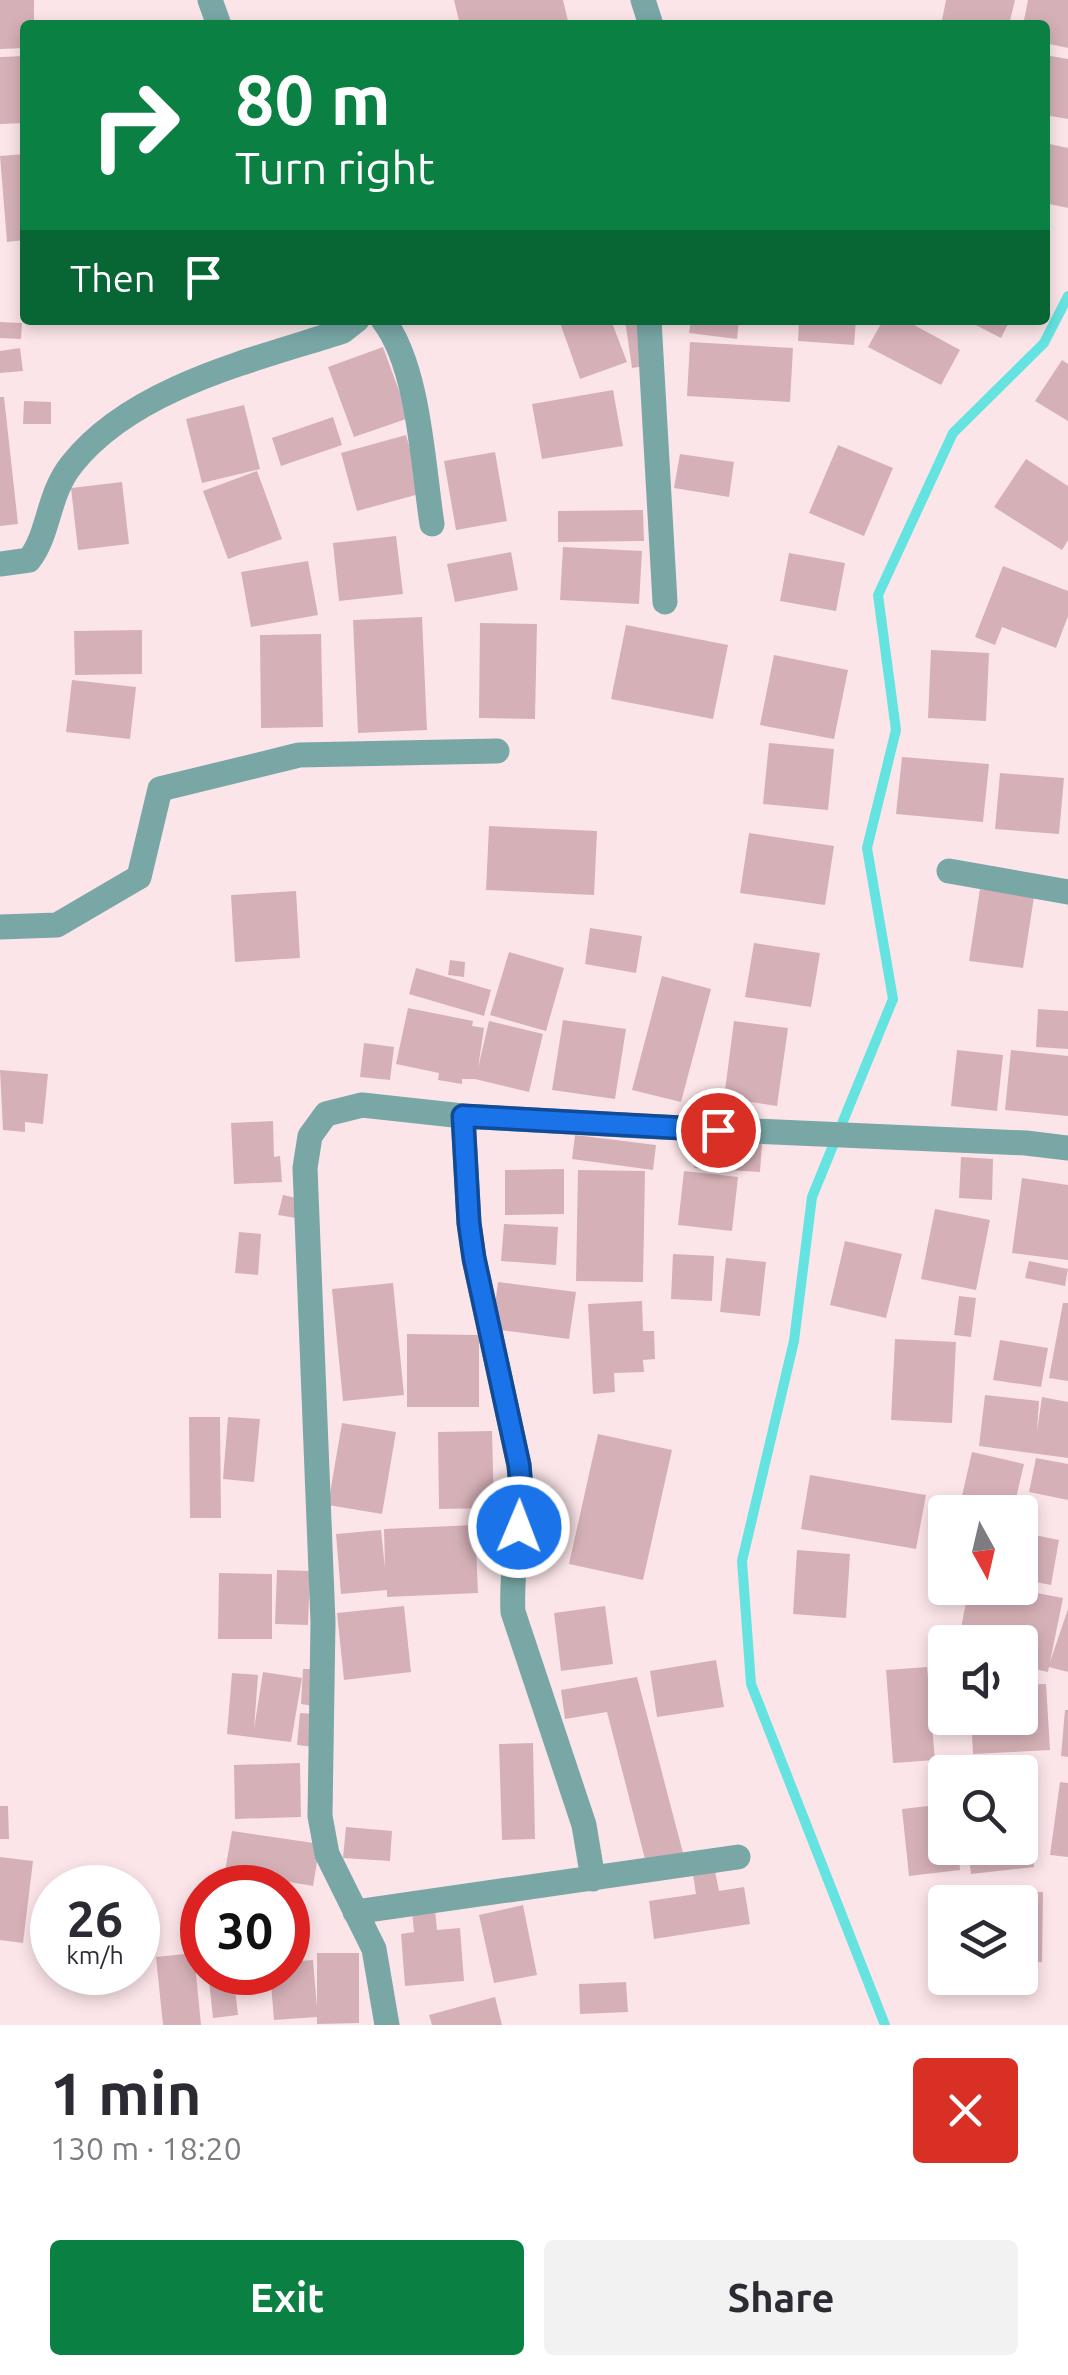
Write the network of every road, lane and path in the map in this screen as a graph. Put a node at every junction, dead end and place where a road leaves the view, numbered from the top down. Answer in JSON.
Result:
{"nodes":[{"id":1,"x":351,"y":325,"type":"edge"},
{"id":2,"x":388,"y":325,"type":"edge"},
{"id":3,"x":650,"y":325,"type":"edge"},
{"id":4,"x":432,"y":524,"type":"dead end"},
{"id":5,"x":0,"y":564,"type":"edge"},
{"id":6,"x":665,"y":602,"type":"dead end"},
{"id":7,"x":497,"y":751,"type":"dead end"},
{"id":8,"x":949,"y":871,"type":"dead end"},
{"id":9,"x":1068,"y":892,"type":"edge"},
{"id":10,"x":0,"y":928,"type":"edge"},
{"id":11,"x":463,"y":1116,"type":"junction"},
{"id":12,"x":1068,"y":1148,"type":"edge"},
{"id":13,"x":738,"y":1856,"type":"dead end"},
{"id":14,"x":594,"y":1878,"type":"junction"},
{"id":15,"x":355,"y":1912,"type":"junction"},
{"id":16,"x":387,"y":2025,"type":"edge"}],
"edges":[{"from":1,"to":5,"type":"street"},
{"from":2,"to":4,"type":"street"},
{"from":3,"to":6,"type":"street"},
{"from":7,"to":10,"type":"street"},
{"from":8,"to":9,"type":"street"},
{"from":11,"to":12,"type":"street"},
{"from":11,"to":14,"type":"street"},
{"from":11,"to":15,"type":"street"},
{"from":13,"to":14,"type":"street"},
{"from":14,"to":15,"type":"street"},
{"from":15,"to":16,"type":"street"}]}
